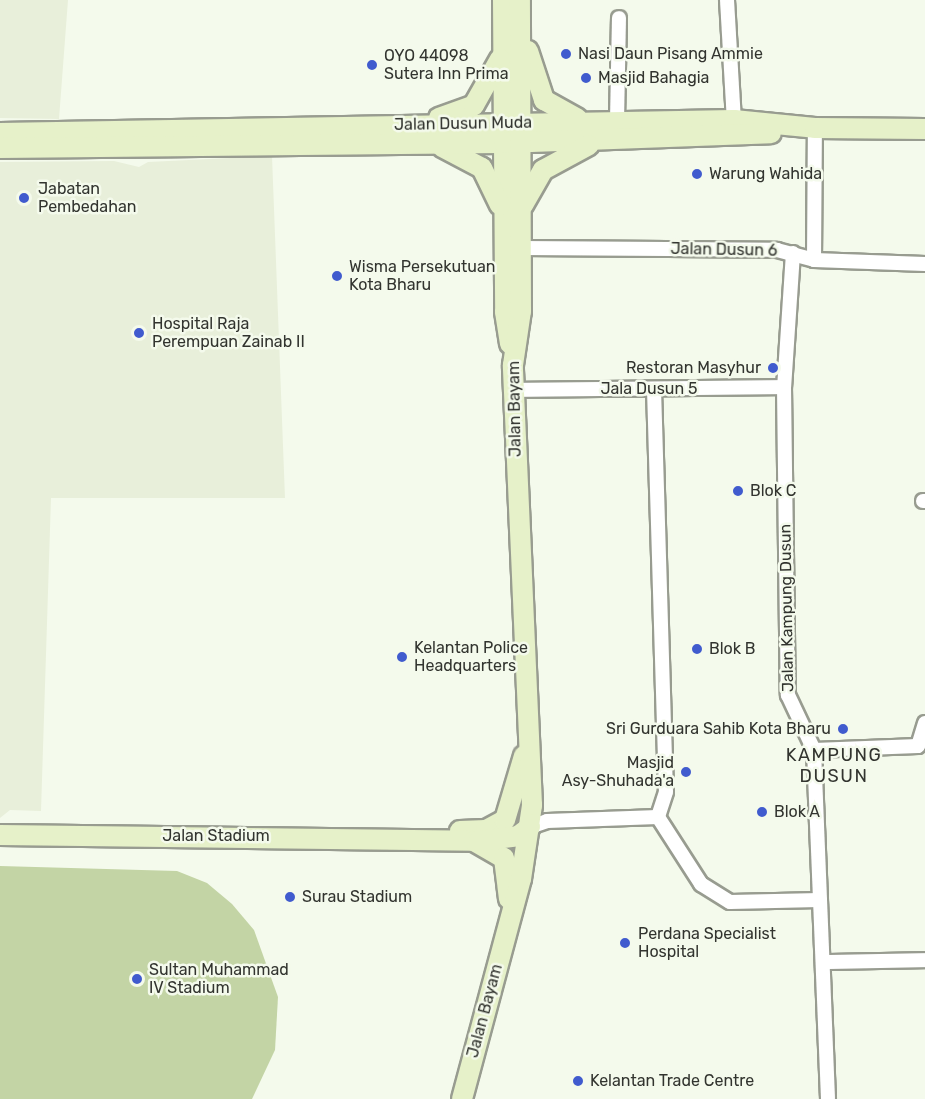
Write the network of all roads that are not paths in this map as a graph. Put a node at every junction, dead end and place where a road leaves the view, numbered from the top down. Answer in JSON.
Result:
{"nodes":[{"id":1,"x":503,"y":0,"type":"edge"},
{"id":2,"x":520,"y":0,"type":"edge"},
{"id":3,"x":727,"y":0,"type":"edge"},
{"id":4,"x":620,"y":18,"type":"dead end"},
{"id":5,"x":520,"y":22,"type":"junction"},
{"id":6,"x":503,"y":52,"type":"junction"},
{"id":7,"x":735,"y":120,"type":"junction"},
{"id":8,"x":512,"y":122,"type":"junction"},
{"id":9,"x":608,"y":127,"type":"junction"},
{"id":10,"x":815,"y":128,"type":"junction"},
{"id":11,"x":925,"y":129,"type":"edge"},
{"id":12,"x":0,"y":133,"type":"edge"},
{"id":13,"x":411,"y":134,"type":"junction"},
{"id":14,"x":512,"y":143,"type":"junction"},
{"id":15,"x":0,"y":148,"type":"edge"},
{"id":16,"x":521,"y":210,"type":"junction"},
{"id":17,"x":504,"y":235,"type":"junction"},
{"id":18,"x":521,"y":248,"type":"junction"},
{"id":19,"x":793,"y":253,"type":"junction"},
{"id":20,"x":814,"y":260,"type":"junction"},
{"id":21,"x":925,"y":264,"type":"edge"},
{"id":22,"x":513,"y":365,"type":"junction"},
{"id":23,"x":784,"y":387,"type":"junction"},
{"id":24,"x":654,"y":389,"type":"junction"},
{"id":25,"x":513,"y":390,"type":"junction"},
{"id":26,"x":925,"y":723,"type":"edge"},
{"id":27,"x":526,"y":747,"type":"junction"},
{"id":28,"x":814,"y":750,"type":"junction"},
{"id":29,"x":658,"y":817,"type":"junction"},
{"id":30,"x":530,"y":827,"type":"junction"},
{"id":31,"x":0,"y":835,"type":"edge"},
{"id":32,"x":431,"y":837,"type":"junction"},
{"id":33,"x":474,"y":841,"type":"junction"},
{"id":34,"x":820,"y":900,"type":"junction"},
{"id":35,"x":508,"y":923,"type":"junction"},
{"id":36,"x":925,"y":960,"type":"edge"},
{"id":37,"x":823,"y":962,"type":"junction"},
{"id":38,"x":462,"y":1099,"type":"edge"},
{"id":39,"x":828,"y":1099,"type":"edge"}],
"edges":[{"from":1,"to":6,"type":"main road"},
{"from":2,"to":5,"type":"main road"},
{"from":3,"to":7,"type":"street"},
{"from":4,"to":9,"type":"street"},
{"from":5,"to":8,"type":"main road"},
{"from":5,"to":9,"type":"main road"},
{"from":6,"to":8,"type":"main road"},
{"from":6,"to":13,"type":"main road"},
{"from":7,"to":9,"type":"main road","name":"Jalan Dusun Muda"},
{"from":7,"to":10,"type":"main road","name":"Jalan Dusun Muda"},
{"from":8,"to":9,"type":"main road","name":"Jalan Dusun Muda"},
{"from":8,"to":13,"type":"main road","name":"Jalan Dusun Muda"},
{"from":8,"to":14,"type":"main road"},
{"from":9,"to":10,"type":"main road"},
{"from":9,"to":14,"type":"main road"},
{"from":9,"to":16,"type":"main road"},
{"from":10,"to":11,"type":"main road","name":"Jalan Dusun Muda"},
{"from":10,"to":20,"type":"street"},
{"from":12,"to":13,"type":"main road","name":"Jalan Dusun Muda"},
{"from":13,"to":14,"type":"main road"},
{"from":13,"to":15,"type":"main road"},
{"from":13,"to":17,"type":"main road"},
{"from":14,"to":16,"type":"main road","name":"Jalan Bayam"},
{"from":14,"to":17,"type":"main road"},
{"from":16,"to":18,"type":"main road","name":"Jalan Bayam"},
{"from":17,"to":22,"type":"main road"},
{"from":18,"to":19,"type":"street","name":"Jalan Dusun 6"},
{"from":18,"to":22,"type":"main road","name":"Jalan Bayam"},
{"from":19,"to":20,"type":"street","name":"Jalan Dusun 6"},
{"from":19,"to":23,"type":"street","name":"Jalan Kampung Dusun"},
{"from":20,"to":21,"type":"street","name":"Jalan Dusun 6"},
{"from":22,"to":25,"type":"main road","name":"Jalan Bayam"},
{"from":23,"to":24,"type":"street","name":"Jala Dusun 5"},
{"from":23,"to":28,"type":"street","name":"Jalan Kampung Dusun"},
{"from":24,"to":25,"type":"street","name":"Jala Dusun 5"},
{"from":24,"to":29,"type":"street"},
{"from":25,"to":27,"type":"main road","name":"Jalan Bayam"},
{"from":26,"to":28,"type":"street"},
{"from":27,"to":30,"type":"main road","name":"Jalan Bayam"},
{"from":27,"to":32,"type":"main road","name":"Jalan Bayam"},
{"from":28,"to":34,"type":"street","name":"Jalan Kampung Dusun"},
{"from":29,"to":30,"type":"street"},
{"from":29,"to":34,"type":"street"},
{"from":30,"to":33,"type":"main road"},
{"from":30,"to":35,"type":"main road","name":"Jalan Bayam"},
{"from":31,"to":32,"type":"main road","name":"Jalan Stadium"},
{"from":32,"to":33,"type":"main road","name":"Jalan Bayam"},
{"from":33,"to":35,"type":"main road","name":"Jalan Bayam"},
{"from":34,"to":37,"type":"street","name":"Jalan Kampung Dusun"},
{"from":35,"to":38,"type":"main road","name":"Jalan Bayam"},
{"from":36,"to":37,"type":"street"},
{"from":37,"to":39,"type":"street","name":"Jalan Kampung Dusun"}]}
